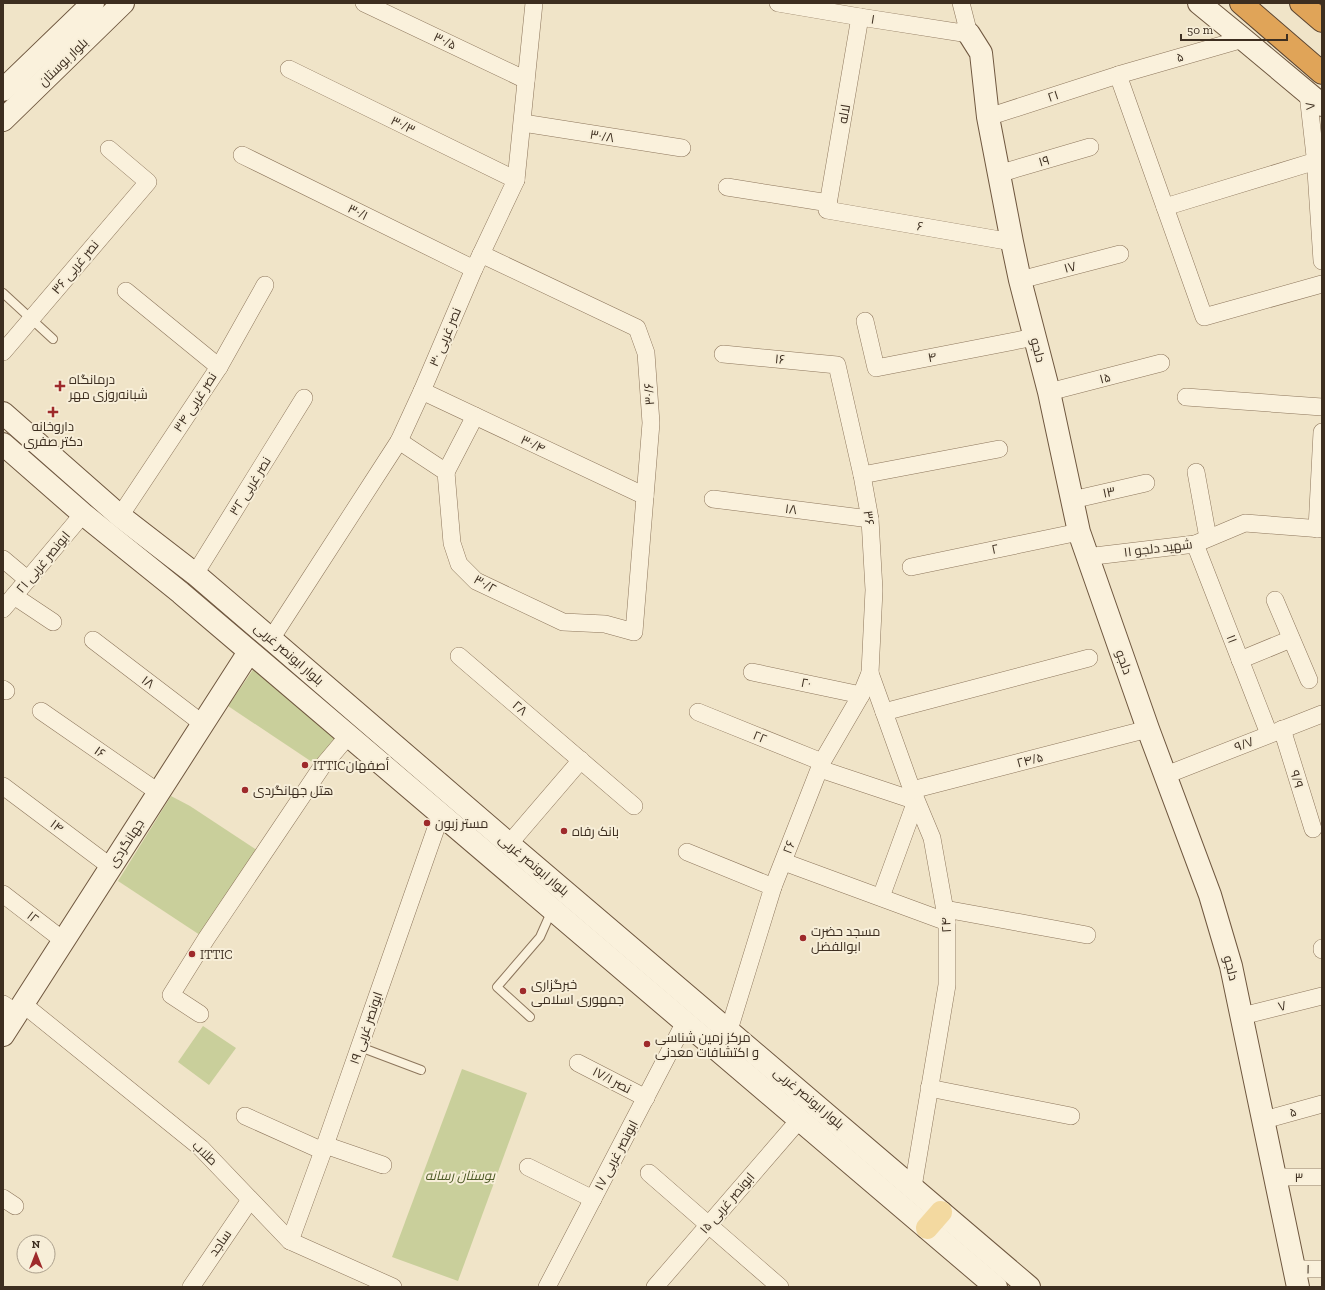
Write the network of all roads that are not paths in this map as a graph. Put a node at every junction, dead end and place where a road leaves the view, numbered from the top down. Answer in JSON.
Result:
{"nodes":[{"id":1,"x":93,"y":3,"type":"edge"},
{"id":2,"x":123,"y":3,"type":"edge"},
{"id":3,"x":364,"y":3,"type":"edge"},
{"id":4,"x":534,"y":3,"type":"edge"},
{"id":5,"x":778,"y":3,"type":"edge"},
{"id":6,"x":961,"y":3,"type":"edge"},
{"id":7,"x":1199,"y":3,"type":"edge"},
{"id":8,"x":1241,"y":3,"type":"edge"},
{"id":9,"x":1301,"y":3,"type":"edge"},
{"id":10,"x":860,"y":17,"type":"junction"},
{"id":11,"x":1322,"y":21,"type":"edge"},
{"id":12,"x":969,"y":34,"type":"junction"},
{"id":13,"x":1243,"y":38,"type":"junction"},
{"id":14,"x":289,"y":70,"type":"dead end"},
{"id":15,"x":1322,"y":73,"type":"edge"},
{"id":16,"x":1118,"y":75,"type":"junction"},
{"id":17,"x":526,"y":80,"type":"junction"},
{"id":18,"x":3,"y":90,"type":"edge"},
{"id":19,"x":1315,"y":99,"type":"edge"},
{"id":20,"x":7,"y":109,"type":"edge"},
{"id":21,"x":988,"y":117,"type":"junction"},
{"id":22,"x":522,"y":123,"type":"junction"},
{"id":23,"x":682,"y":148,"type":"dead end"},
{"id":24,"x":1090,"y":148,"type":"dead end"},
{"id":25,"x":109,"y":149,"type":"dead end"},
{"id":26,"x":242,"y":154,"type":"dead end"},
{"id":27,"x":1316,"y":161,"type":"junction"},
{"id":28,"x":998,"y":174,"type":"junction"},
{"id":29,"x":516,"y":180,"type":"junction"},
{"id":30,"x":727,"y":187,"type":"dead end"},
{"id":31,"x":828,"y":206,"type":"junction"},
{"id":32,"x":1165,"y":208,"type":"junction"},
{"id":33,"x":1012,"y":242,"type":"junction"},
{"id":34,"x":1120,"y":254,"type":"dead end"},
{"id":35,"x":478,"y":262,"type":"junction"},
{"id":36,"x":1322,"y":262,"type":"edge"},
{"id":37,"x":1020,"y":280,"type":"junction"},
{"id":38,"x":1322,"y":284,"type":"edge"},
{"id":39,"x":265,"y":285,"type":"dead end"},
{"id":40,"x":126,"y":291,"type":"dead end"},
{"id":41,"x":3,"y":293,"type":"edge"},
{"id":42,"x":31,"y":319,"type":"junction"},
{"id":43,"x":865,"y":321,"type":"dead end"},
{"id":44,"x":1035,"y":337,"type":"junction"},
{"id":45,"x":53,"y":339,"type":"dead end"},
{"id":46,"x":3,"y":352,"type":"edge"},
{"id":47,"x":722,"y":354,"type":"dead end"},
{"id":48,"x":1161,"y":363,"type":"dead end"},
{"id":49,"x":837,"y":365,"type":"joint"},
{"id":50,"x":218,"y":367,"type":"junction"},
{"id":51,"x":422,"y":391,"type":"junction"},
{"id":52,"x":1049,"y":392,"type":"junction"},
{"id":53,"x":1186,"y":396,"type":"dead end"},
{"id":54,"x":304,"y":398,"type":"dead end"},
{"id":55,"x":1322,"y":407,"type":"edge"},
{"id":56,"x":3,"y":413,"type":"edge"},
{"id":57,"x":475,"y":416,"type":"junction"},
{"id":58,"x":1322,"y":432,"type":"edge"},
{"id":59,"x":399,"y":441,"type":"junction"},
{"id":60,"x":3,"y":444,"type":"edge"},
{"id":61,"x":999,"y":449,"type":"dead end"},
{"id":62,"x":446,"y":472,"type":"junction"},
{"id":63,"x":1196,"y":472,"type":"dead end"},
{"id":64,"x":862,"y":475,"type":"junction"},
{"id":65,"x":1146,"y":483,"type":"dead end"},
{"id":66,"x":645,"y":496,"type":"junction"},
{"id":67,"x":713,"y":499,"type":"dead end"},
{"id":68,"x":1072,"y":500,"type":"junction"},
{"id":69,"x":83,"y":514,"type":"junction"},
{"id":70,"x":120,"y":516,"type":"junction"},
{"id":71,"x":870,"y":519,"type":"junction"},
{"id":72,"x":1320,"y":529,"type":"edge"},
{"id":73,"x":1078,"y":532,"type":"junction"},
{"id":74,"x":1201,"y":541,"type":"junction"},
{"id":75,"x":1086,"y":556,"type":"junction"},
{"id":76,"x":3,"y":559,"type":"edge"},
{"id":77,"x":911,"y":567,"type":"dead end"},
{"id":78,"x":195,"y":574,"type":"junction"},
{"id":79,"x":28,"y":580,"type":"junction"},
{"id":80,"x":14,"y":596,"type":"junction"},
{"id":81,"x":1275,"y":600,"type":"dead end"},
{"id":82,"x":3,"y":609,"type":"edge"},
{"id":83,"x":53,"y":622,"type":"dead end"},
{"id":84,"x":634,"y":632,"type":"joint"},
{"id":85,"x":271,"y":638,"type":"junction"},
{"id":86,"x":1291,"y":639,"type":"junction"},
{"id":87,"x":93,"y":640,"type":"dead end"},
{"id":88,"x":249,"y":652,"type":"junction"},
{"id":89,"x":459,"y":656,"type":"dead end"},
{"id":90,"x":1089,"y":658,"type":"dead end"},
{"id":91,"x":1240,"y":660,"type":"junction"},
{"id":92,"x":752,"y":672,"type":"dead end"},
{"id":93,"x":870,"y":673,"type":"junction"},
{"id":94,"x":1309,"y":680,"type":"dead end"},
{"id":95,"x":861,"y":694,"type":"junction"},
{"id":96,"x":41,"y":711,"type":"dead end"},
{"id":97,"x":698,"y":712,"type":"dead end"},
{"id":98,"x":884,"y":712,"type":"junction"},
{"id":99,"x":1322,"y":714,"type":"edge"},
{"id":100,"x":203,"y":724,"type":"junction"},
{"id":101,"x":1148,"y":729,"type":"junction"},
{"id":102,"x":1275,"y":732,"type":"junction"},
{"id":103,"x":348,"y":736,"type":"junction"},
{"id":104,"x":581,"y":760,"type":"junction"},
{"id":105,"x":821,"y":766,"type":"junction"},
{"id":106,"x":1166,"y":775,"type":"junction"},
{"id":107,"x":3,"y":786,"type":"edge"},
{"id":108,"x":158,"y":792,"type":"junction"},
{"id":109,"x":914,"y":795,"type":"junction"},
{"id":110,"x":634,"y":806,"type":"dead end"},
{"id":111,"x":441,"y":814,"type":"junction"},
{"id":112,"x":1312,"y":828,"type":"dead end"},
{"id":113,"x":509,"y":844,"type":"junction"},
{"id":114,"x":687,"y":852,"type":"dead end"},
{"id":115,"x":784,"y":862,"type":"junction"},
{"id":116,"x":111,"y":867,"type":"junction"},
{"id":117,"x":774,"y":887,"type":"junction"},
{"id":118,"x":3,"y":894,"type":"edge"},
{"id":119,"x":881,"y":897,"type":"junction"},
{"id":120,"x":552,"y":909,"type":"junction"},
{"id":121,"x":946,"y":916,"type":"junction"},
{"id":122,"x":1087,"y":935,"type":"dead end"},
{"id":123,"x":64,"y":940,"type":"junction"},
{"id":124,"x":1322,"y":996,"type":"edge"},
{"id":125,"x":14,"y":1007,"type":"edge"},
{"id":126,"x":200,"y":1014,"type":"dead end"},
{"id":127,"x":1242,"y":1016,"type":"junction"},
{"id":128,"x":530,"y":1017,"type":"dead end"},
{"id":129,"x":686,"y":1022,"type":"junction"},
{"id":130,"x":729,"y":1030,"type":"junction"},
{"id":131,"x":3,"y":1035,"type":"edge"},
{"id":132,"x":360,"y":1047,"type":"junction"},
{"id":133,"x":578,"y":1063,"type":"dead end"},
{"id":134,"x":421,"y":1070,"type":"dead end"},
{"id":135,"x":930,"y":1088,"type":"junction"},
{"id":136,"x":646,"y":1098,"type":"junction"},
{"id":137,"x":1322,"y":1104,"type":"edge"},
{"id":138,"x":245,"y":1116,"type":"dead end"},
{"id":139,"x":1071,"y":1116,"type":"dead end"},
{"id":140,"x":800,"y":1119,"type":"junction"},
{"id":141,"x":1264,"y":1120,"type":"junction"},
{"id":142,"x":324,"y":1148,"type":"junction"},
{"id":143,"x":383,"y":1165,"type":"dead end"},
{"id":144,"x":528,"y":1167,"type":"dead end"},
{"id":145,"x":649,"y":1173,"type":"dead end"},
{"id":146,"x":1276,"y":1177,"type":"junction"},
{"id":147,"x":1322,"y":1177,"type":"edge"},
{"id":148,"x":913,"y":1187,"type":"junction"},
{"id":149,"x":593,"y":1199,"type":"junction"},
{"id":150,"x":250,"y":1200,"type":"junction"},
{"id":151,"x":934,"y":1220,"type":"junction"},
{"id":152,"x":709,"y":1225,"type":"junction"},
{"id":153,"x":290,"y":1241,"type":"junction"},
{"id":154,"x":1322,"y":1269,"type":"edge"},
{"id":155,"x":1296,"y":1278,"type":"edge"},
{"id":156,"x":195,"y":1285,"type":"edge"},
{"id":157,"x":393,"y":1287,"type":"edge"},
{"id":158,"x":547,"y":1287,"type":"edge"},
{"id":159,"x":655,"y":1287,"type":"edge"},
{"id":160,"x":780,"y":1287,"type":"edge"},
{"id":161,"x":996,"y":1287,"type":"edge"},
{"id":162,"x":1029,"y":1287,"type":"edge"}],
"edges":[{"from":1,"to":18,"type":"main road","name":"بلوار بوستان"},
{"from":2,"to":20,"type":"main road","name":"بلوار بوستان"},
{"from":3,"to":17,"type":"street","name":"۳۰/۵"},
{"from":4,"to":17,"type":"street","name":"نصر غربی ۳۰"},
{"from":5,"to":10,"type":"street","name":"۱"},
{"from":6,"to":12,"type":"street"},
{"from":7,"to":13,"type":"main road"},
{"from":8,"to":15,"type":"highway"},
{"from":9,"to":11,"type":"highway"},
{"from":10,"to":12,"type":"street","name":"۱"},
{"from":10,"to":31,"type":"street","name":"لاله"},
{"from":12,"to":21,"type":"main road","name":"دلجو"},
{"from":13,"to":16,"type":"street","name":"۵"},
{"from":13,"to":19,"type":"main road"},
{"from":14,"to":29,"type":"street","name":"۳۰/۳"},
{"from":16,"to":21,"type":"street","name":"۲۱"},
{"from":16,"to":32,"type":"street"},
{"from":17,"to":22,"type":"street","name":"نصر غربی ۳۰"},
{"from":19,"to":27,"type":"street","name":"۷"},
{"from":21,"to":28,"type":"main road","name":"دلجو"},
{"from":22,"to":23,"type":"street","name":"۳۰/۸"},
{"from":22,"to":29,"type":"street","name":"نصر غربی ۳۰"},
{"from":24,"to":28,"type":"street","name":"۱۹"},
{"from":25,"to":42,"type":"street","name":"نصر غربی ۳۶"},
{"from":26,"to":35,"type":"street","name":"۳۰/۱"},
{"from":27,"to":32,"type":"street"},
{"from":27,"to":36,"type":"street","name":"۷"},
{"from":28,"to":33,"type":"main road","name":"دلجو"},
{"from":29,"to":35,"type":"street","name":"نصر غربی ۳۰"},
{"from":30,"to":31,"type":"street","name":"۶"},
{"from":31,"to":33,"type":"street","name":"۶"},
{"from":32,"to":38,"type":"street"},
{"from":33,"to":37,"type":"main road","name":"دلجو"},
{"from":34,"to":37,"type":"street","name":"۱۷"},
{"from":35,"to":51,"type":"street","name":"نصر غربی ۳۰"},
{"from":35,"to":66,"type":"street","name":"۳۰/۶"},
{"from":37,"to":44,"type":"main road","name":"دلجو"},
{"from":39,"to":50,"type":"street","name":"نصر غربی ۳۴"},
{"from":40,"to":50,"type":"street"},
{"from":41,"to":42,"type":"lane"},
{"from":42,"to":45,"type":"lane"},
{"from":42,"to":46,"type":"street","name":"نصر غربی ۳۶"},
{"from":43,"to":44,"type":"street","name":"۴"},
{"from":44,"to":52,"type":"main road","name":"دلجو"},
{"from":47,"to":49,"type":"street","name":"۱۶"},
{"from":48,"to":52,"type":"street","name":"۱۵"},
{"from":49,"to":64,"type":"street","name":"۳۶"},
{"from":50,"to":70,"type":"street","name":"نصر غربی ۳۴"},
{"from":51,"to":57,"type":"street","name":"۳۰/۴"},
{"from":51,"to":59,"type":"street","name":"نصر غربی ۳۰"},
{"from":52,"to":68,"type":"main road","name":"دلجو"},
{"from":53,"to":55,"type":"street"},
{"from":54,"to":78,"type":"street","name":"نصر غربی ۳۲"},
{"from":56,"to":70,"type":"main road","name":"بلوار ابونصر غربی"},
{"from":57,"to":62,"type":"street"},
{"from":57,"to":66,"type":"street","name":"۳۰/۴"},
{"from":58,"to":72,"type":"street"},
{"from":59,"to":62,"type":"street"},
{"from":59,"to":85,"type":"street","name":"نصر غربی ۳۰"},
{"from":60,"to":69,"type":"main road","name":"بلوار ابونصر غربی"},
{"from":61,"to":64,"type":"street"},
{"from":62,"to":84,"type":"street","name":"۳۰/۲"},
{"from":63,"to":74,"type":"street","name":"۱۱"},
{"from":64,"to":71,"type":"street","name":"۳۶"},
{"from":65,"to":68,"type":"street","name":"۱۳"},
{"from":66,"to":84,"type":"street","name":"۳۰/۶"},
{"from":67,"to":71,"type":"street","name":"۱۸"},
{"from":68,"to":73,"type":"main road","name":"دلجو"},
{"from":69,"to":79,"type":"street","name":"ابونصر غربی ۲۱"},
{"from":69,"to":88,"type":"main road","name":"بلوار ابونصر غربی"},
{"from":70,"to":78,"type":"main road","name":"بلوار ابونصر غربی"},
{"from":71,"to":93,"type":"street","name":"۳۶"},
{"from":72,"to":74,"type":"street","name":"شهید دلجو ۱۱"},
{"from":73,"to":75,"type":"main road","name":"دلجو"},
{"from":73,"to":77,"type":"street","name":"۲"},
{"from":74,"to":75,"type":"street","name":"شهید دلجو ۱۱"},
{"from":74,"to":91,"type":"street","name":"۱۱"},
{"from":75,"to":101,"type":"main road","name":"دلجو"},
{"from":76,"to":79,"type":"street"},
{"from":78,"to":85,"type":"main road","name":"بلوار ابونصر غربی"},
{"from":79,"to":80,"type":"street","name":"ابونصر غربی ۲۱"},
{"from":80,"to":82,"type":"street","name":"ابونصر غربی ۲۱"},
{"from":80,"to":83,"type":"street"},
{"from":81,"to":86,"type":"street"},
{"from":85,"to":113,"type":"main road","name":"بلوار ابونصر غربی"},
{"from":86,"to":91,"type":"street"},
{"from":86,"to":94,"type":"street"},
{"from":87,"to":100,"type":"street","name":"۱۸"},
{"from":88,"to":100,"type":"main road","name":"جهانگردی"},
{"from":88,"to":103,"type":"main road","name":"بلوار ابونصر غربی"},
{"from":89,"to":104,"type":"street","name":"۲۸"},
{"from":90,"to":98,"type":"street"},
{"from":91,"to":102,"type":"street","name":"۱۱"},
{"from":92,"to":95,"type":"street","name":"۲۰"},
{"from":93,"to":95,"type":"street","name":"۲۶"},
{"from":93,"to":98,"type":"street","name":"۲۴"},
{"from":95,"to":105,"type":"street","name":"۲۶"},
{"from":96,"to":108,"type":"street","name":"۱۶"},
{"from":97,"to":105,"type":"street","name":"۲۲"},
{"from":98,"to":109,"type":"street","name":"۲۴"},
{"from":99,"to":102,"type":"street","name":"۹/۷"},
{"from":100,"to":108,"type":"main road","name":"جهانگردی"},
{"from":101,"to":106,"type":"main road","name":"دلجو"},
{"from":101,"to":109,"type":"street","name":"۲۴/۵"},
{"from":102,"to":106,"type":"street","name":"۹/۷"},
{"from":102,"to":112,"type":"street","name":"۹/۹"},
{"from":103,"to":111,"type":"main road","name":"بلوار ابونصر غربی"},
{"from":103,"to":126,"type":"street"},
{"from":104,"to":110,"type":"street","name":"۲۸"},
{"from":104,"to":113,"type":"street"},
{"from":105,"to":109,"type":"street","name":"۲۲"},
{"from":105,"to":115,"type":"street","name":"۲۶"},
{"from":106,"to":127,"type":"main road","name":"دلجو"},
{"from":107,"to":116,"type":"street","name":"۱۴"},
{"from":108,"to":116,"type":"main road","name":"جهانگردی"},
{"from":109,"to":119,"type":"street"},
{"from":109,"to":121,"type":"street","name":"۲۴"},
{"from":111,"to":120,"type":"main road","name":"بلوار ابونصر غربی"},
{"from":111,"to":132,"type":"street","name":"ابونصر غربی ۱۹"},
{"from":113,"to":130,"type":"main road","name":"بلوار ابونصر غربی"},
{"from":114,"to":117,"type":"street"},
{"from":115,"to":117,"type":"street","name":"۲۶"},
{"from":115,"to":119,"type":"street"},
{"from":116,"to":123,"type":"main road","name":"جهانگردی"},
{"from":117,"to":130,"type":"street","name":"۲۶"},
{"from":118,"to":123,"type":"street","name":"۱۲"},
{"from":119,"to":121,"type":"street"},
{"from":120,"to":128,"type":"lane"},
{"from":120,"to":129,"type":"main road","name":"بلوار ابونصر غربی"},
{"from":121,"to":122,"type":"street"},
{"from":121,"to":135,"type":"street","name":"۲۴"},
{"from":123,"to":125,"type":"main road","name":"جهانگردی"},
{"from":124,"to":127,"type":"street","name":"۷"},
{"from":125,"to":131,"type":"main road","name":"جهانگردی"},
{"from":125,"to":150,"type":"street","name":"طلاب"},
{"from":127,"to":141,"type":"main road","name":"دلجو"},
{"from":129,"to":136,"type":"street","name":"ابونصر غربی ۱۷"},
{"from":129,"to":140,"type":"main road","name":"بلوار ابونصر غربی"},
{"from":130,"to":148,"type":"main road","name":"بلوار ابونصر غربی"},
{"from":132,"to":134,"type":"lane"},
{"from":132,"to":142,"type":"street","name":"ابونصر غربی ۱۹"},
{"from":133,"to":136,"type":"street","name":"نصر ۱۷/۱"},
{"from":135,"to":139,"type":"street"},
{"from":135,"to":148,"type":"street","name":"۲۴"},
{"from":136,"to":149,"type":"street","name":"ابونصر غربی ۱۷"},
{"from":137,"to":141,"type":"street","name":"۵"},
{"from":138,"to":142,"type":"street"},
{"from":140,"to":151,"type":"main road","name":"بلوار ابونصر غربی"},
{"from":140,"to":152,"type":"street","name":"ابونصر غربی ۱۵"},
{"from":141,"to":146,"type":"main road","name":"دلجو"},
{"from":142,"to":143,"type":"street"},
{"from":142,"to":153,"type":"street","name":"ابونصر غربی ۱۹"},
{"from":144,"to":149,"type":"street"},
{"from":145,"to":152,"type":"street"},
{"from":146,"to":147,"type":"street","name":"۳"},
{"from":146,"to":155,"type":"main road","name":"دلجو"},
{"from":148,"to":151,"type":"main road","name":"بلوار ابونصر غربی"},
{"from":149,"to":158,"type":"street","name":"ابونصر غربی ۱۷"},
{"from":150,"to":153,"type":"street","name":"طلاب"},
{"from":150,"to":156,"type":"street","name":"ساجد"},
{"from":151,"to":161,"type":"main road","name":"بلوار ابونصر غربی"},
{"from":151,"to":162,"type":"main road","name":"بلوار ابونصر غربی"},
{"from":152,"to":159,"type":"street","name":"ابونصر غربی ۱۵"},
{"from":152,"to":160,"type":"street"},
{"from":153,"to":157,"type":"street","name":"طلاب"},
{"from":154,"to":155,"type":"street","name":"۱"}]}
